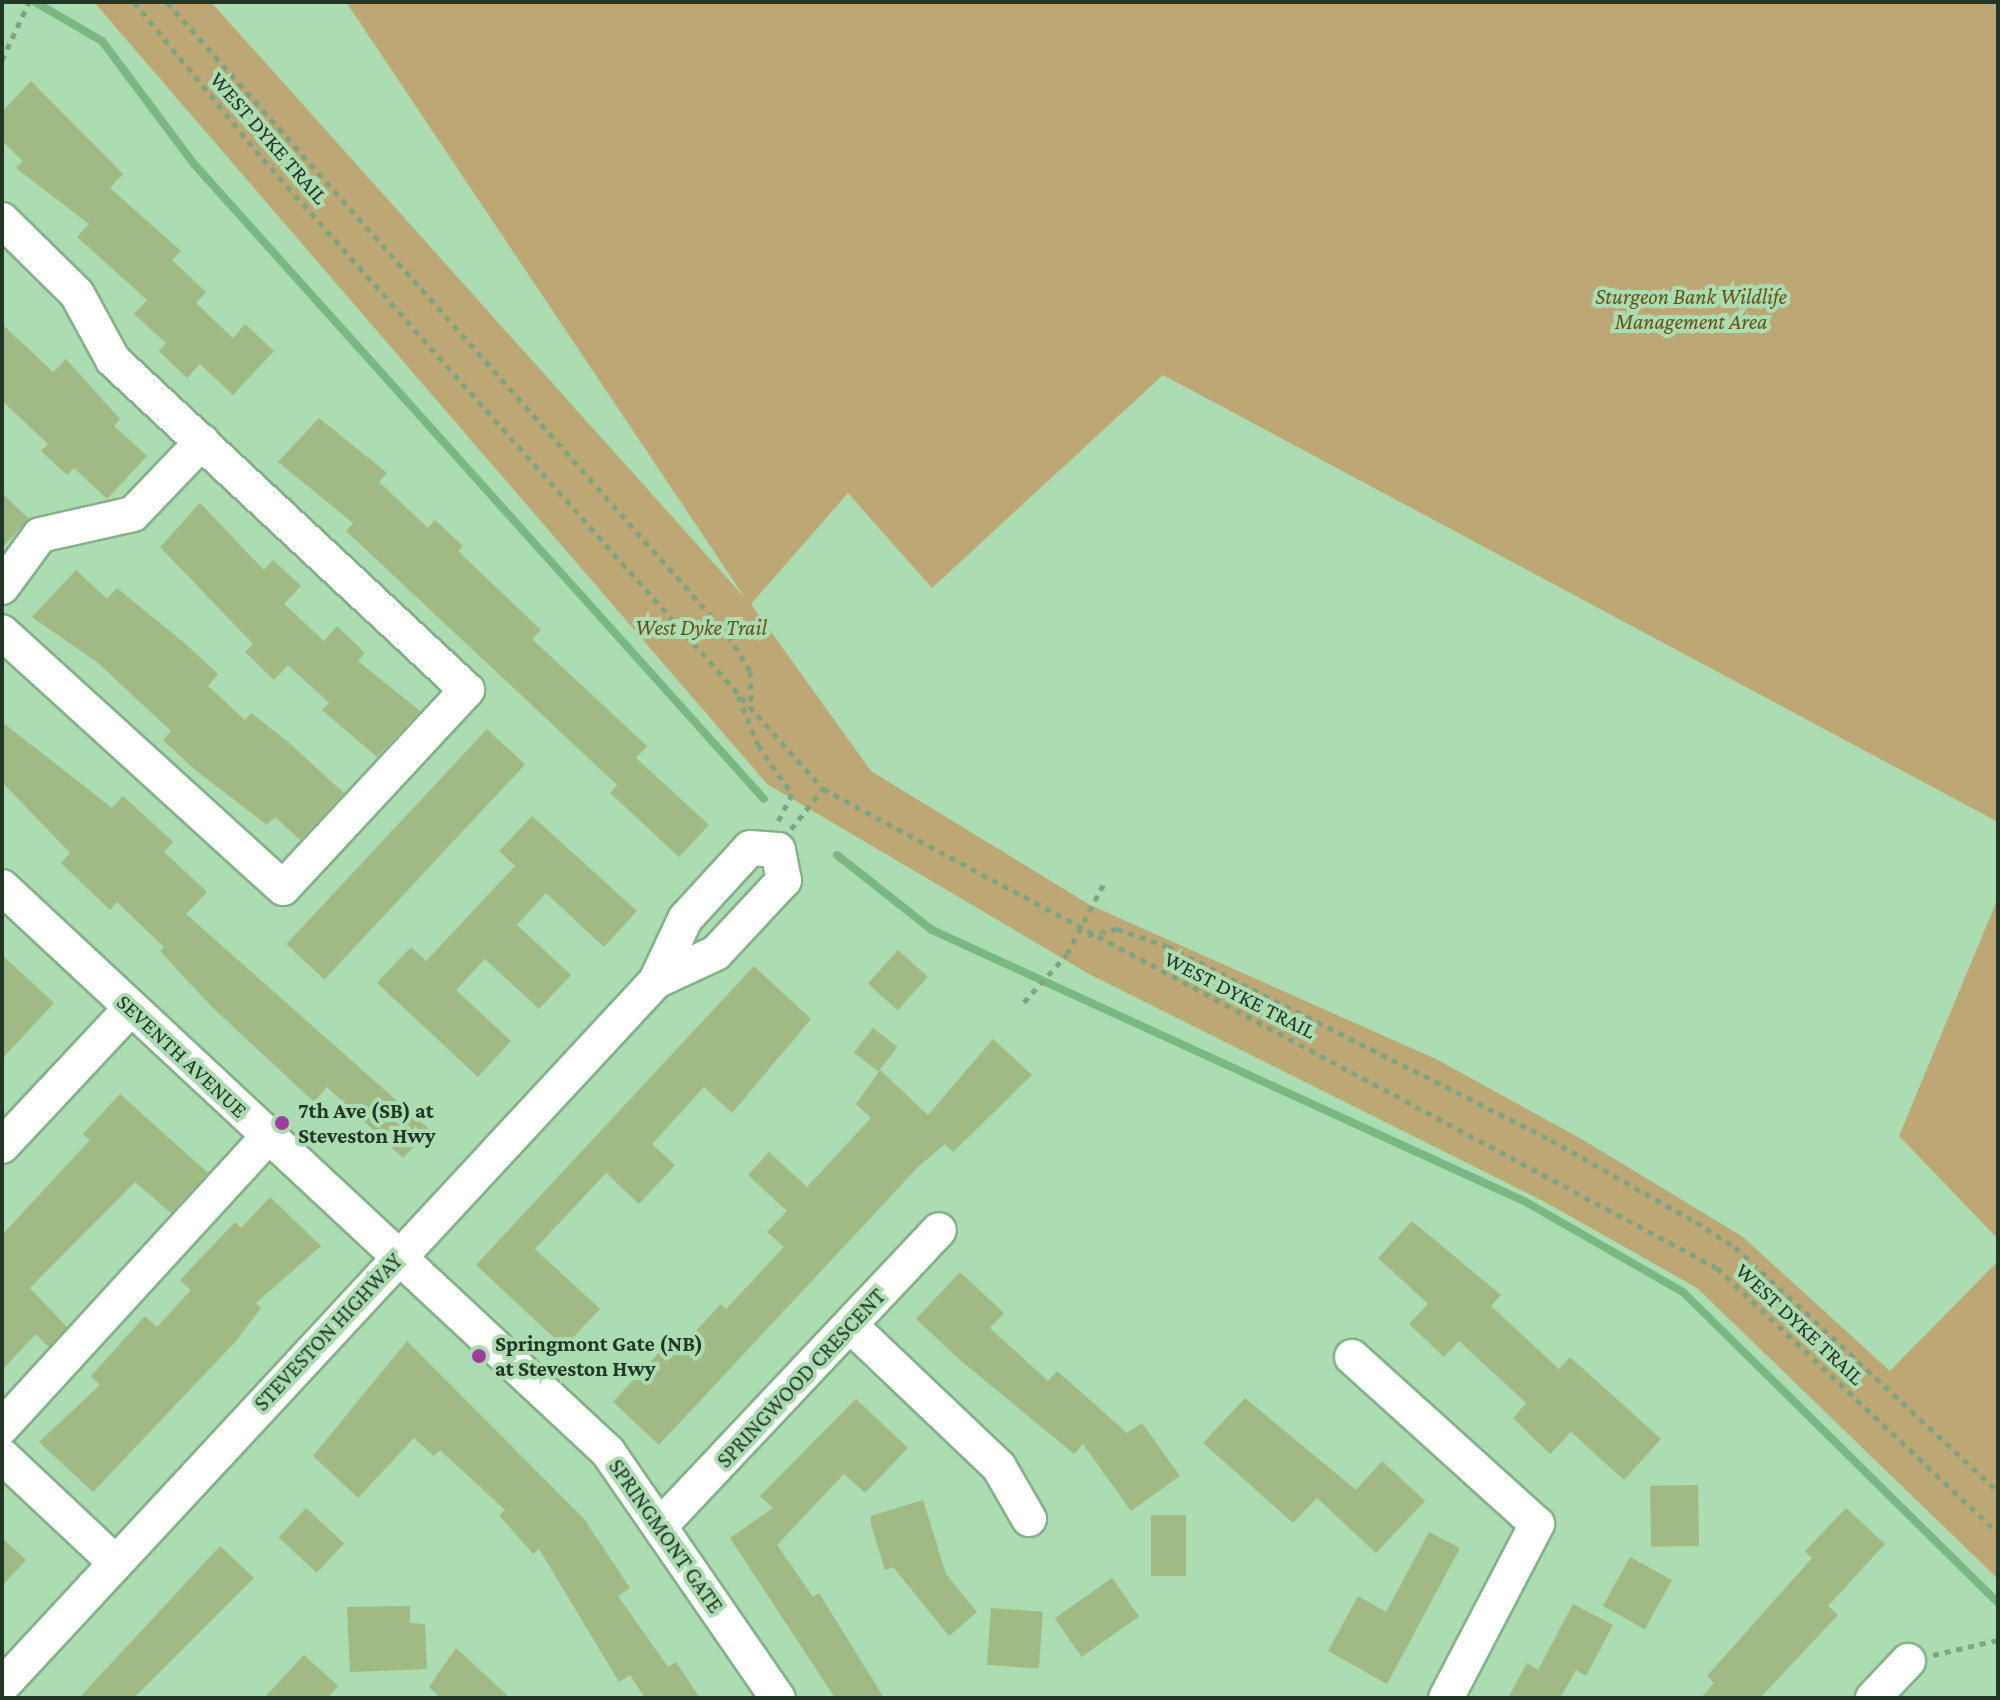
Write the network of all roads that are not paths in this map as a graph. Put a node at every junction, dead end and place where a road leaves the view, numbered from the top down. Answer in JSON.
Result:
{"nodes":[{"id":1,"x":2,"y":220,"type":"edge"},
{"id":2,"x":202,"y":442,"type":"junction"},
{"id":3,"x":2,"y":587,"type":"edge"},
{"id":4,"x":2,"y":632,"type":"edge"},
{"id":5,"x":2,"y":887,"type":"edge"},
{"id":6,"x":656,"y":981,"type":"dead end"},
{"id":7,"x":131,"y":1008,"type":"junction"},
{"id":8,"x":268,"y":1137,"type":"junction"},
{"id":9,"x":2,"y":1146,"type":"edge"},
{"id":10,"x":939,"y":1230,"type":"dead end"},
{"id":11,"x":397,"y":1257,"type":"junction"},
{"id":12,"x":851,"y":1326,"type":"junction"},
{"id":13,"x":1352,"y":1357,"type":"dead end"},
{"id":14,"x":2,"y":1427,"type":"edge"},
{"id":15,"x":2,"y":1456,"type":"edge"},
{"id":16,"x":1029,"y":1519,"type":"dead end"},
{"id":17,"x":661,"y":1525,"type":"junction"},
{"id":18,"x":116,"y":1563,"type":"junction"},
{"id":19,"x":1908,"y":1661,"type":"road end"},
{"id":20,"x":2,"y":1686,"type":"edge"},
{"id":21,"x":778,"y":1698,"type":"edge"},
{"id":22,"x":1446,"y":1698,"type":"edge"},
{"id":23,"x":1873,"y":1698,"type":"edge"}],
"edges":[{"from":1,"to":2,"type":"street"},
{"from":2,"to":3,"type":"street"},
{"from":2,"to":4,"type":"street"},
{"from":5,"to":7,"type":"street","name":"SEVENTH AVENUE"},
{"from":6,"to":11,"type":"street","name":"STEVESTON HIGHWAY"},
{"from":7,"to":8,"type":"street","name":"SEVENTH AVENUE"},
{"from":7,"to":9,"type":"street"},
{"from":8,"to":11,"type":"street","name":"SEVENTH AVENUE"},
{"from":8,"to":14,"type":"street"},
{"from":10,"to":12,"type":"street","name":"SPRINGWOOD CRESCENT"},
{"from":11,"to":17,"type":"street","name":"SPRINGMONT GATE"},
{"from":11,"to":18,"type":"street","name":"STEVESTON HIGHWAY"},
{"from":12,"to":16,"type":"street"},
{"from":12,"to":17,"type":"street","name":"SPRINGWOOD CRESCENT"},
{"from":13,"to":22,"type":"street"},
{"from":15,"to":18,"type":"street"},
{"from":17,"to":21,"type":"street","name":"SPRINGMONT GATE"},
{"from":18,"to":20,"type":"street","name":"STEVESTON HIGHWAY"},
{"from":19,"to":23,"type":"street"}]}
